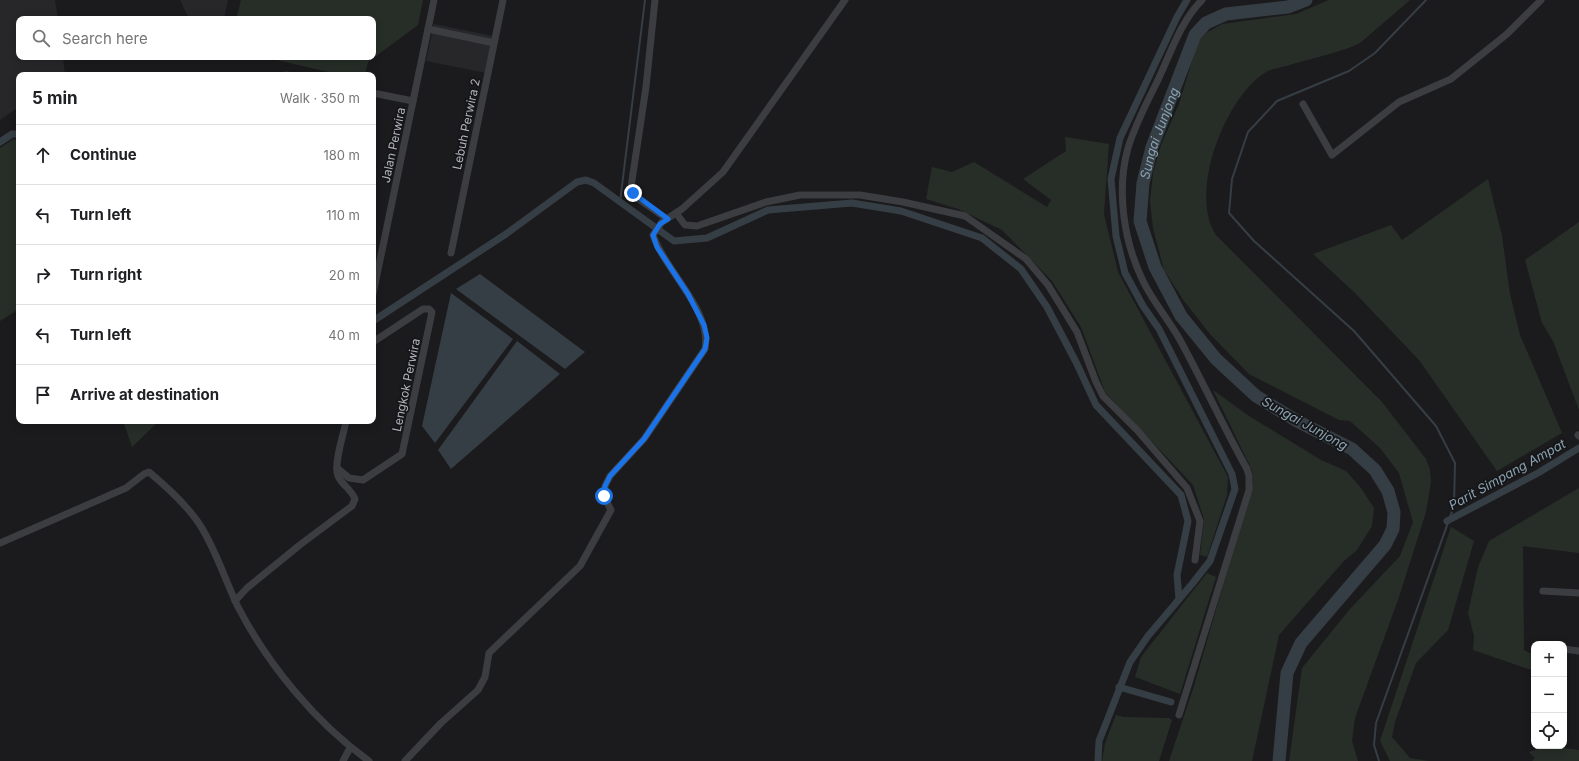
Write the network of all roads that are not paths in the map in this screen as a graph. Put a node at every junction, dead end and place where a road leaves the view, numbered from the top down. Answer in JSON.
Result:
{"nodes":[{"id":1,"x":434,"y":0,"type":"edge"},
{"id":2,"x":504,"y":0,"type":"edge"},
{"id":3,"x":655,"y":0,"type":"edge"},
{"id":4,"x":845,"y":0,"type":"edge"},
{"id":5,"x":1202,"y":0,"type":"edge"},
{"id":6,"x":1541,"y":0,"type":"edge"},
{"id":7,"x":428,"y":29,"type":"junction"},
{"id":8,"x":494,"y":43,"type":"junction"},
{"id":9,"x":376,"y":93,"type":"edge"},
{"id":10,"x":413,"y":101,"type":"junction"},
{"id":11,"x":1303,"y":104,"type":"dead end"},
{"id":12,"x":676,"y":213,"type":"junction"},
{"id":13,"x":665,"y":220,"type":"junction"},
{"id":14,"x":451,"y":253,"type":"dead end"},
{"id":15,"x":376,"y":280,"type":"edge"},
{"id":16,"x":376,"y":340,"type":"edge"},
{"id":17,"x":345,"y":424,"type":"edge"},
{"id":18,"x":337,"y":468,"type":"junction"},
{"id":19,"x":0,"y":543,"type":"edge"},
{"id":20,"x":1195,"y":560,"type":"dead end"},
{"id":21,"x":1543,"y":591,"type":"dead end"},
{"id":22,"x":1579,"y":593,"type":"edge"},
{"id":23,"x":235,"y":601,"type":"junction"},
{"id":24,"x":1567,"y":649,"type":"edge"},
{"id":25,"x":1579,"y":651,"type":"edge"},
{"id":26,"x":1178,"y":715,"type":"dead end"},
{"id":27,"x":350,"y":748,"type":"junction"},
{"id":28,"x":343,"y":761,"type":"edge"},
{"id":29,"x":369,"y":761,"type":"edge"},
{"id":30,"x":405,"y":761,"type":"edge"}],
"edges":[{"from":1,"to":7,"type":"street","name":"Jalan Perwira"},
{"from":2,"to":8,"type":"street","name":"Lebuh Perwira 2"},
{"from":3,"to":13,"type":"street"},
{"from":4,"to":12,"type":"street"},
{"from":5,"to":26,"type":"street"},
{"from":6,"to":11,"type":"street"},
{"from":7,"to":8,"type":"street"},
{"from":7,"to":10,"type":"street","name":"Jalan Perwira"},
{"from":8,"to":14,"type":"street","name":"Lebuh Perwira 2"},
{"from":9,"to":10,"type":"street"},
{"from":10,"to":15,"type":"street","name":"Jalan Perwira"},
{"from":12,"to":13,"type":"street"},
{"from":12,"to":20,"type":"street"},
{"from":13,"to":30,"type":"street"},
{"from":16,"to":18,"type":"street","name":"Lengkok Perwira"},
{"from":17,"to":18,"type":"street"},
{"from":18,"to":23,"type":"street"},
{"from":19,"to":23,"type":"street"},
{"from":21,"to":22,"type":"street"},
{"from":23,"to":27,"type":"street"},
{"from":24,"to":25,"type":"street"},
{"from":27,"to":28,"type":"street"},
{"from":27,"to":29,"type":"street"}]}
